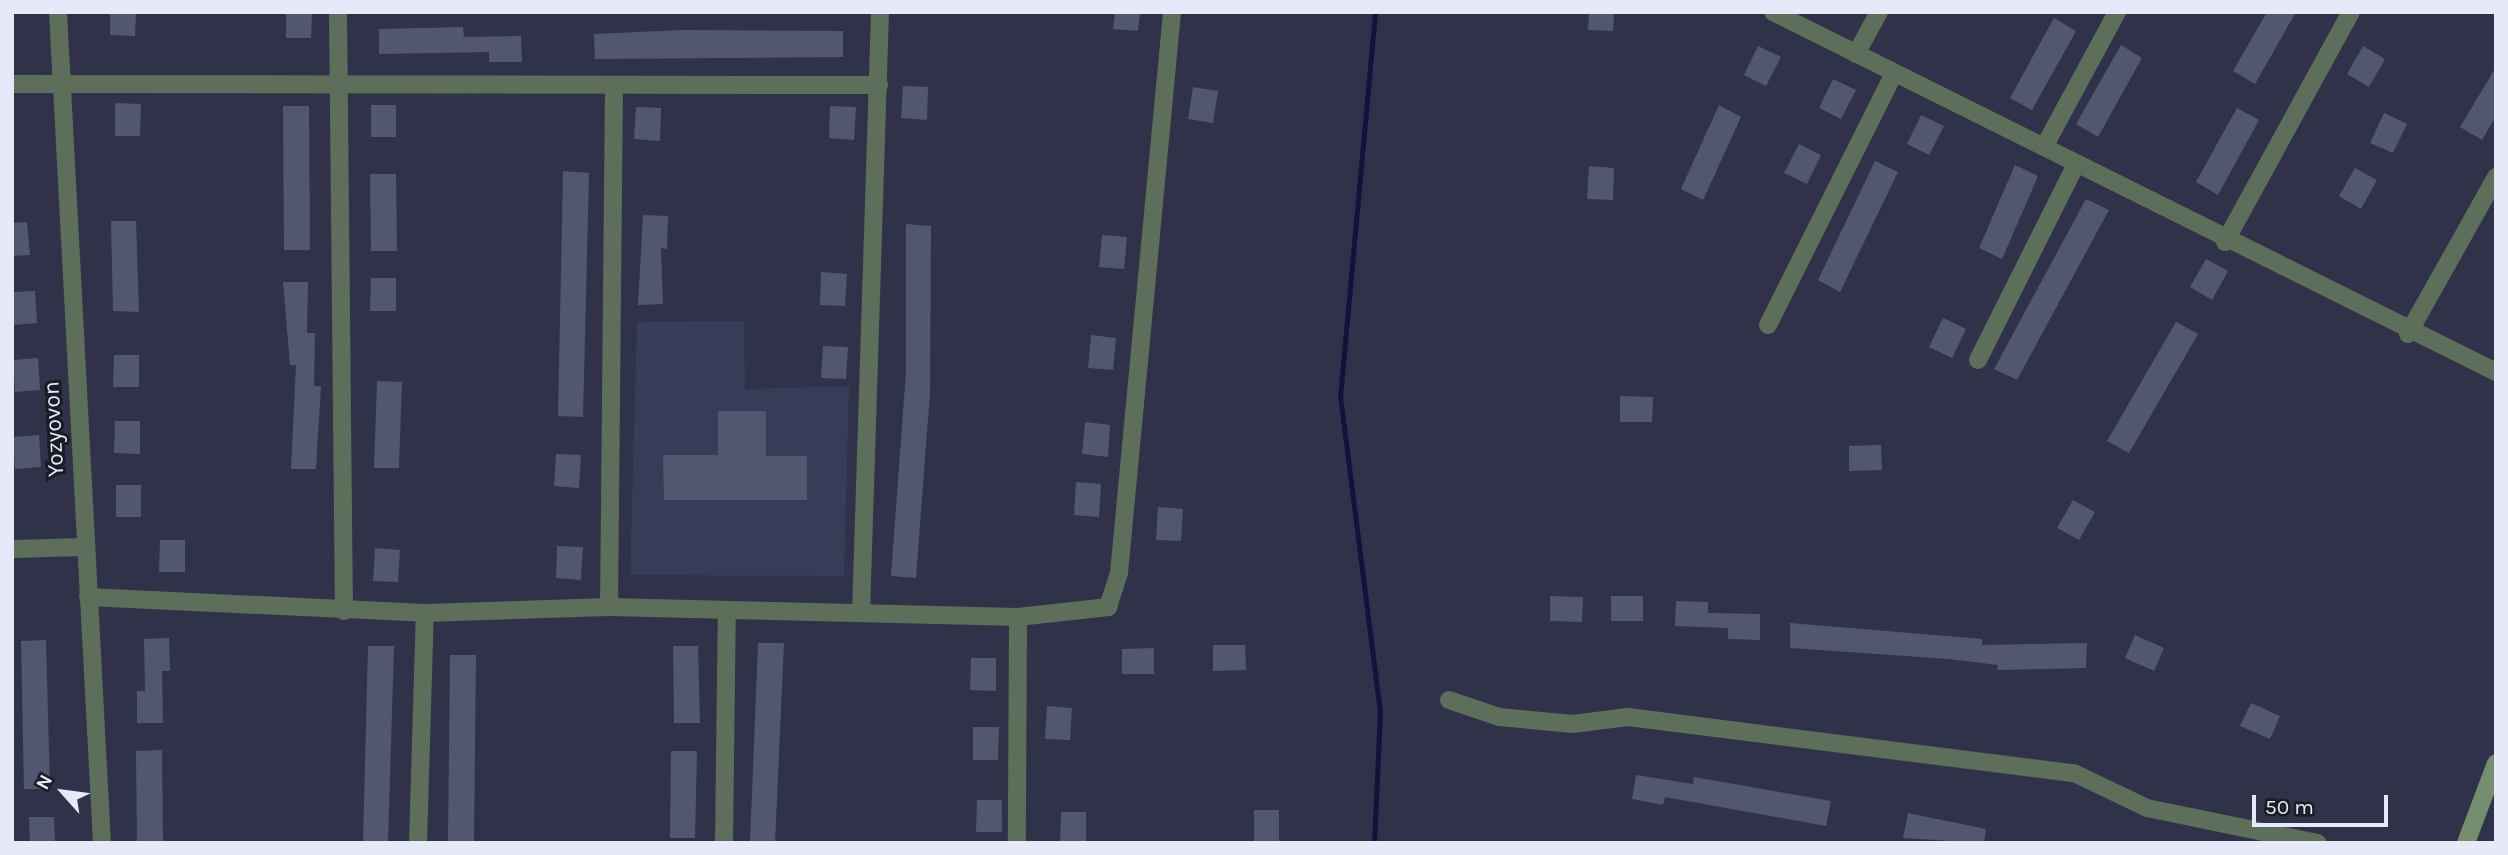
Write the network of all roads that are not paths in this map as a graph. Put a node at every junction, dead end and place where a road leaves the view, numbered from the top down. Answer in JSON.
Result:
{"nodes":[{"id":1,"x":58,"y":12,"type":"edge"},
{"id":2,"x":338,"y":12,"type":"edge"},
{"id":3,"x":880,"y":12,"type":"edge"},
{"id":4,"x":1172,"y":12,"type":"edge"},
{"id":5,"x":1773,"y":12,"type":"edge"},
{"id":6,"x":1879,"y":12,"type":"edge"},
{"id":7,"x":2117,"y":12,"type":"edge"},
{"id":8,"x":2351,"y":12,"type":"edge"},
{"id":9,"x":1856,"y":54,"type":"junction"},
{"id":10,"x":1893,"y":75,"type":"junction"},
{"id":11,"x":62,"y":80,"type":"junction"},
{"id":12,"x":338,"y":81,"type":"junction"},
{"id":13,"x":12,"y":84,"type":"edge"},
{"id":14,"x":879,"y":85,"type":"junction"},
{"id":15,"x":614,"y":86,"type":"junction"},
{"id":16,"x":2043,"y":147,"type":"junction"},
{"id":17,"x":2076,"y":164,"type":"junction"},
{"id":18,"x":2496,"y":177,"type":"edge"},
{"id":19,"x":2225,"y":242,"type":"junction"},
{"id":20,"x":1768,"y":325,"type":"dead end"},
{"id":21,"x":2408,"y":334,"type":"junction"},
{"id":22,"x":1978,"y":360,"type":"dead end"},
{"id":23,"x":2496,"y":372,"type":"edge"},
{"id":24,"x":85,"y":547,"type":"junction"},
{"id":25,"x":12,"y":549,"type":"edge"},
{"id":26,"x":88,"y":597,"type":"junction"},
{"id":27,"x":608,"y":607,"type":"junction"},
{"id":28,"x":727,"y":610,"type":"junction"},
{"id":29,"x":344,"y":611,"type":"junction"},
{"id":30,"x":425,"y":613,"type":"junction"},
{"id":31,"x":861,"y":613,"type":"junction"},
{"id":32,"x":1018,"y":617,"type":"junction"},
{"id":33,"x":1449,"y":700,"type":"dead end"},
{"id":34,"x":2496,"y":762,"type":"edge"},
{"id":35,"x":102,"y":843,"type":"edge"},
{"id":36,"x":418,"y":843,"type":"edge"},
{"id":37,"x":724,"y":843,"type":"edge"},
{"id":38,"x":1017,"y":843,"type":"edge"},
{"id":39,"x":2316,"y":843,"type":"edge"},
{"id":40,"x":2466,"y":843,"type":"edge"}],
"edges":[{"from":1,"to":11,"type":"street","name":"Yozyovon"},
{"from":2,"to":12,"type":"street"},
{"from":3,"to":14,"type":"street"},
{"from":4,"to":32,"type":"street"},
{"from":5,"to":9,"type":"street"},
{"from":6,"to":9,"type":"street"},
{"from":7,"to":16,"type":"street"},
{"from":8,"to":19,"type":"street"},
{"from":9,"to":10,"type":"street"},
{"from":10,"to":16,"type":"street"},
{"from":10,"to":20,"type":"street"},
{"from":11,"to":12,"type":"street"},
{"from":11,"to":13,"type":"street"},
{"from":11,"to":24,"type":"street","name":"Yozyovon"},
{"from":12,"to":15,"type":"street"},
{"from":12,"to":29,"type":"street"},
{"from":14,"to":15,"type":"street"},
{"from":14,"to":31,"type":"street"},
{"from":15,"to":27,"type":"street"},
{"from":16,"to":17,"type":"street"},
{"from":17,"to":19,"type":"street"},
{"from":17,"to":22,"type":"street"},
{"from":18,"to":21,"type":"street"},
{"from":19,"to":21,"type":"street"},
{"from":21,"to":23,"type":"street"},
{"from":24,"to":25,"type":"street"},
{"from":24,"to":26,"type":"street","name":"Yozyovon"},
{"from":26,"to":29,"type":"street"},
{"from":26,"to":35,"type":"street","name":"Yozyovon"},
{"from":27,"to":28,"type":"street"},
{"from":27,"to":30,"type":"street"},
{"from":28,"to":31,"type":"street"},
{"from":28,"to":37,"type":"street"},
{"from":29,"to":30,"type":"street"},
{"from":30,"to":36,"type":"street"},
{"from":31,"to":32,"type":"street"},
{"from":32,"to":38,"type":"street"},
{"from":33,"to":39,"type":"street"},
{"from":34,"to":40,"type":"main road"}]}
